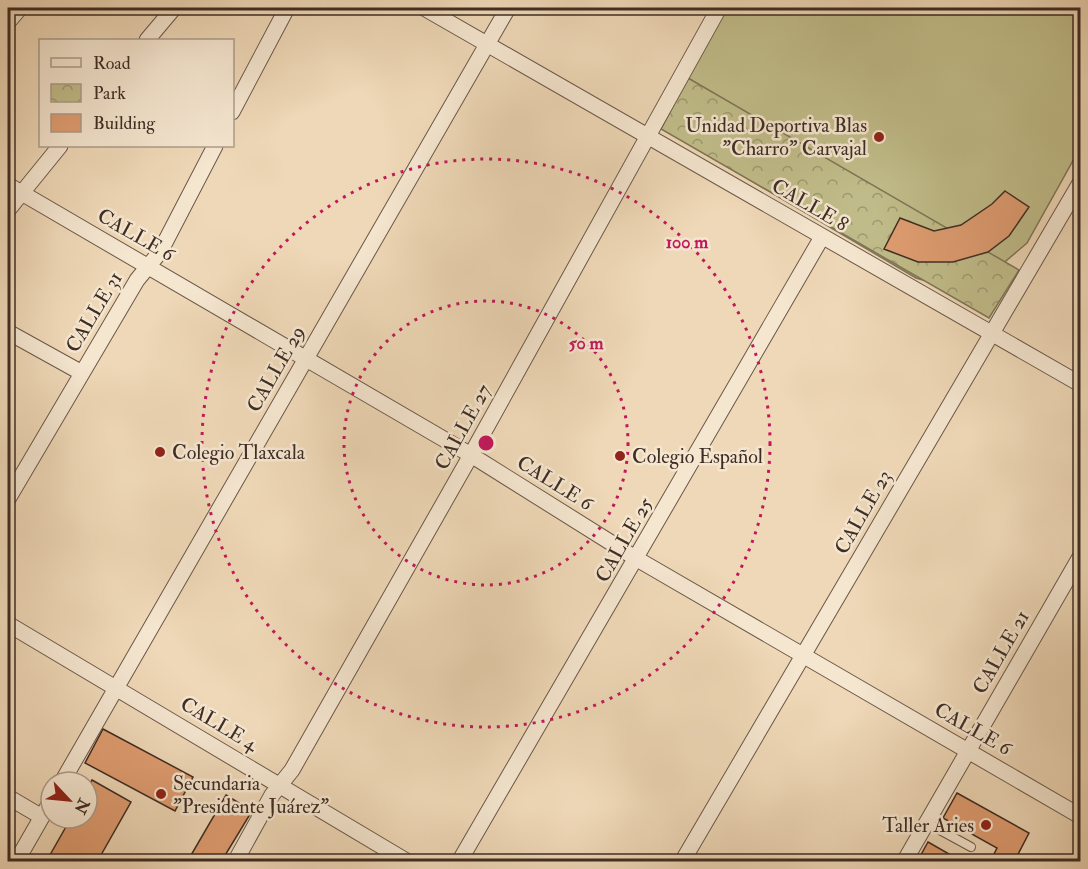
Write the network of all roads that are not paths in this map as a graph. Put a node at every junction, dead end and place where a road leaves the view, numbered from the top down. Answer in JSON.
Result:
{"nodes":[{"id":1,"x":20,"y":8,"type":"edge"},
{"id":2,"x":174,"y":8,"type":"edge"},
{"id":3,"x":287,"y":8,"type":"edge"},
{"id":4,"x":424,"y":8,"type":"edge"},
{"id":5,"x":508,"y":8,"type":"edge"},
{"id":6,"x":719,"y":8,"type":"edge"},
{"id":7,"x":8,"y":22,"type":"edge"},
{"id":8,"x":148,"y":39,"type":"edge"},
{"id":9,"x":487,"y":44,"type":"junction"},
{"id":10,"x":234,"y":108,"type":"edge"},
{"id":11,"x":650,"y":135,"type":"junction"},
{"id":12,"x":59,"y":147,"type":"edge"},
{"id":13,"x":214,"y":147,"type":"edge"},
{"id":14,"x":1080,"y":183,"type":"edge"},
{"id":15,"x":14,"y":189,"type":"edge"},
{"id":16,"x":8,"y":210,"type":"edge"},
{"id":17,"x":822,"y":237,"type":"junction"},
{"id":18,"x":149,"y":266,"type":"junction"},
{"id":19,"x":8,"y":333,"type":"edge"},
{"id":20,"x":991,"y":333,"type":"junction"},
{"id":21,"x":307,"y":358,"type":"junction"},
{"id":22,"x":82,"y":374,"type":"junction"},
{"id":23,"x":1080,"y":384,"type":"edge"},
{"id":24,"x":471,"y":455,"type":"junction"},
{"id":25,"x":8,"y":499,"type":"edge"},
{"id":26,"x":1080,"y":557,"type":"edge"},
{"id":27,"x":637,"y":559,"type":"junction"},
{"id":28,"x":8,"y":624,"type":"edge"},
{"id":29,"x":804,"y":656,"type":"junction"},
{"id":30,"x":116,"y":686,"type":"junction"},
{"id":31,"x":969,"y":751,"type":"junction"},
{"id":32,"x":69,"y":770,"type":"edge"},
{"id":33,"x":280,"y":785,"type":"junction"},
{"id":34,"x":8,"y":797,"type":"edge"},
{"id":35,"x":39,"y":815,"type":"edge"},
{"id":36,"x":1080,"y":816,"type":"edge"},
{"id":37,"x":39,"y":822,"type":"edge"},
{"id":38,"x":927,"y":823,"type":"junction"},
{"id":39,"x":971,"y":847,"type":"dead end"},
{"id":40,"x":16,"y":861,"type":"edge"},
{"id":41,"x":235,"y":861,"type":"edge"},
{"id":42,"x":408,"y":861,"type":"edge"},
{"id":43,"x":459,"y":861,"type":"edge"},
{"id":44,"x":682,"y":861,"type":"edge"},
{"id":45,"x":904,"y":861,"type":"edge"}],
"edges":[{"from":1,"to":7,"type":"street"},
{"from":2,"to":8,"type":"street"},
{"from":3,"to":10,"type":"street"},
{"from":4,"to":9,"type":"street","name":"CALLE 8"},
{"from":5,"to":9,"type":"street","name":"CALLE 29"},
{"from":6,"to":11,"type":"street","name":"CALLE 27"},
{"from":9,"to":11,"type":"street","name":"CALLE 8"},
{"from":9,"to":21,"type":"street","name":"CALLE 29"},
{"from":11,"to":17,"type":"street","name":"CALLE 8"},
{"from":11,"to":24,"type":"street","name":"CALLE 27"},
{"from":12,"to":15,"type":"street"},
{"from":13,"to":18,"type":"street","name":"CALLE 31"},
{"from":14,"to":20,"type":"street","name":"CALLE 23"},
{"from":15,"to":16,"type":"street"},
{"from":15,"to":18,"type":"street","name":"CALLE 6"},
{"from":17,"to":20,"type":"street","name":"CALLE 8"},
{"from":17,"to":27,"type":"street","name":"CALLE 25"},
{"from":18,"to":21,"type":"street","name":"CALLE 6"},
{"from":18,"to":22,"type":"street","name":"CALLE 31"},
{"from":19,"to":22,"type":"street"},
{"from":20,"to":23,"type":"street","name":"CALLE 8"},
{"from":20,"to":29,"type":"street","name":"CALLE 23"},
{"from":21,"to":24,"type":"street","name":"CALLE 6"},
{"from":21,"to":30,"type":"street","name":"CALLE 29"},
{"from":22,"to":25,"type":"street","name":"CALLE 31"},
{"from":24,"to":27,"type":"street","name":"CALLE 6"},
{"from":24,"to":33,"type":"street","name":"CALLE 27"},
{"from":26,"to":31,"type":"street","name":"CALLE 21"},
{"from":27,"to":29,"type":"street","name":"CALLE 6"},
{"from":27,"to":43,"type":"street","name":"CALLE 25"},
{"from":28,"to":30,"type":"street","name":"CALLE 4"},
{"from":29,"to":31,"type":"street","name":"CALLE 6"},
{"from":29,"to":44,"type":"street","name":"CALLE 23"},
{"from":30,"to":32,"type":"street","name":"CALLE 29"},
{"from":30,"to":33,"type":"street","name":"CALLE 4"},
{"from":31,"to":36,"type":"street","name":"CALLE 6"},
{"from":31,"to":38,"type":"street","name":"CALLE 21"},
{"from":33,"to":41,"type":"street","name":"CALLE 27"},
{"from":33,"to":42,"type":"street","name":"CALLE 4"},
{"from":34,"to":35,"type":"street"},
{"from":37,"to":40,"type":"street"},
{"from":38,"to":39,"type":"lane"},
{"from":38,"to":45,"type":"street","name":"CALLE 21"}]}
